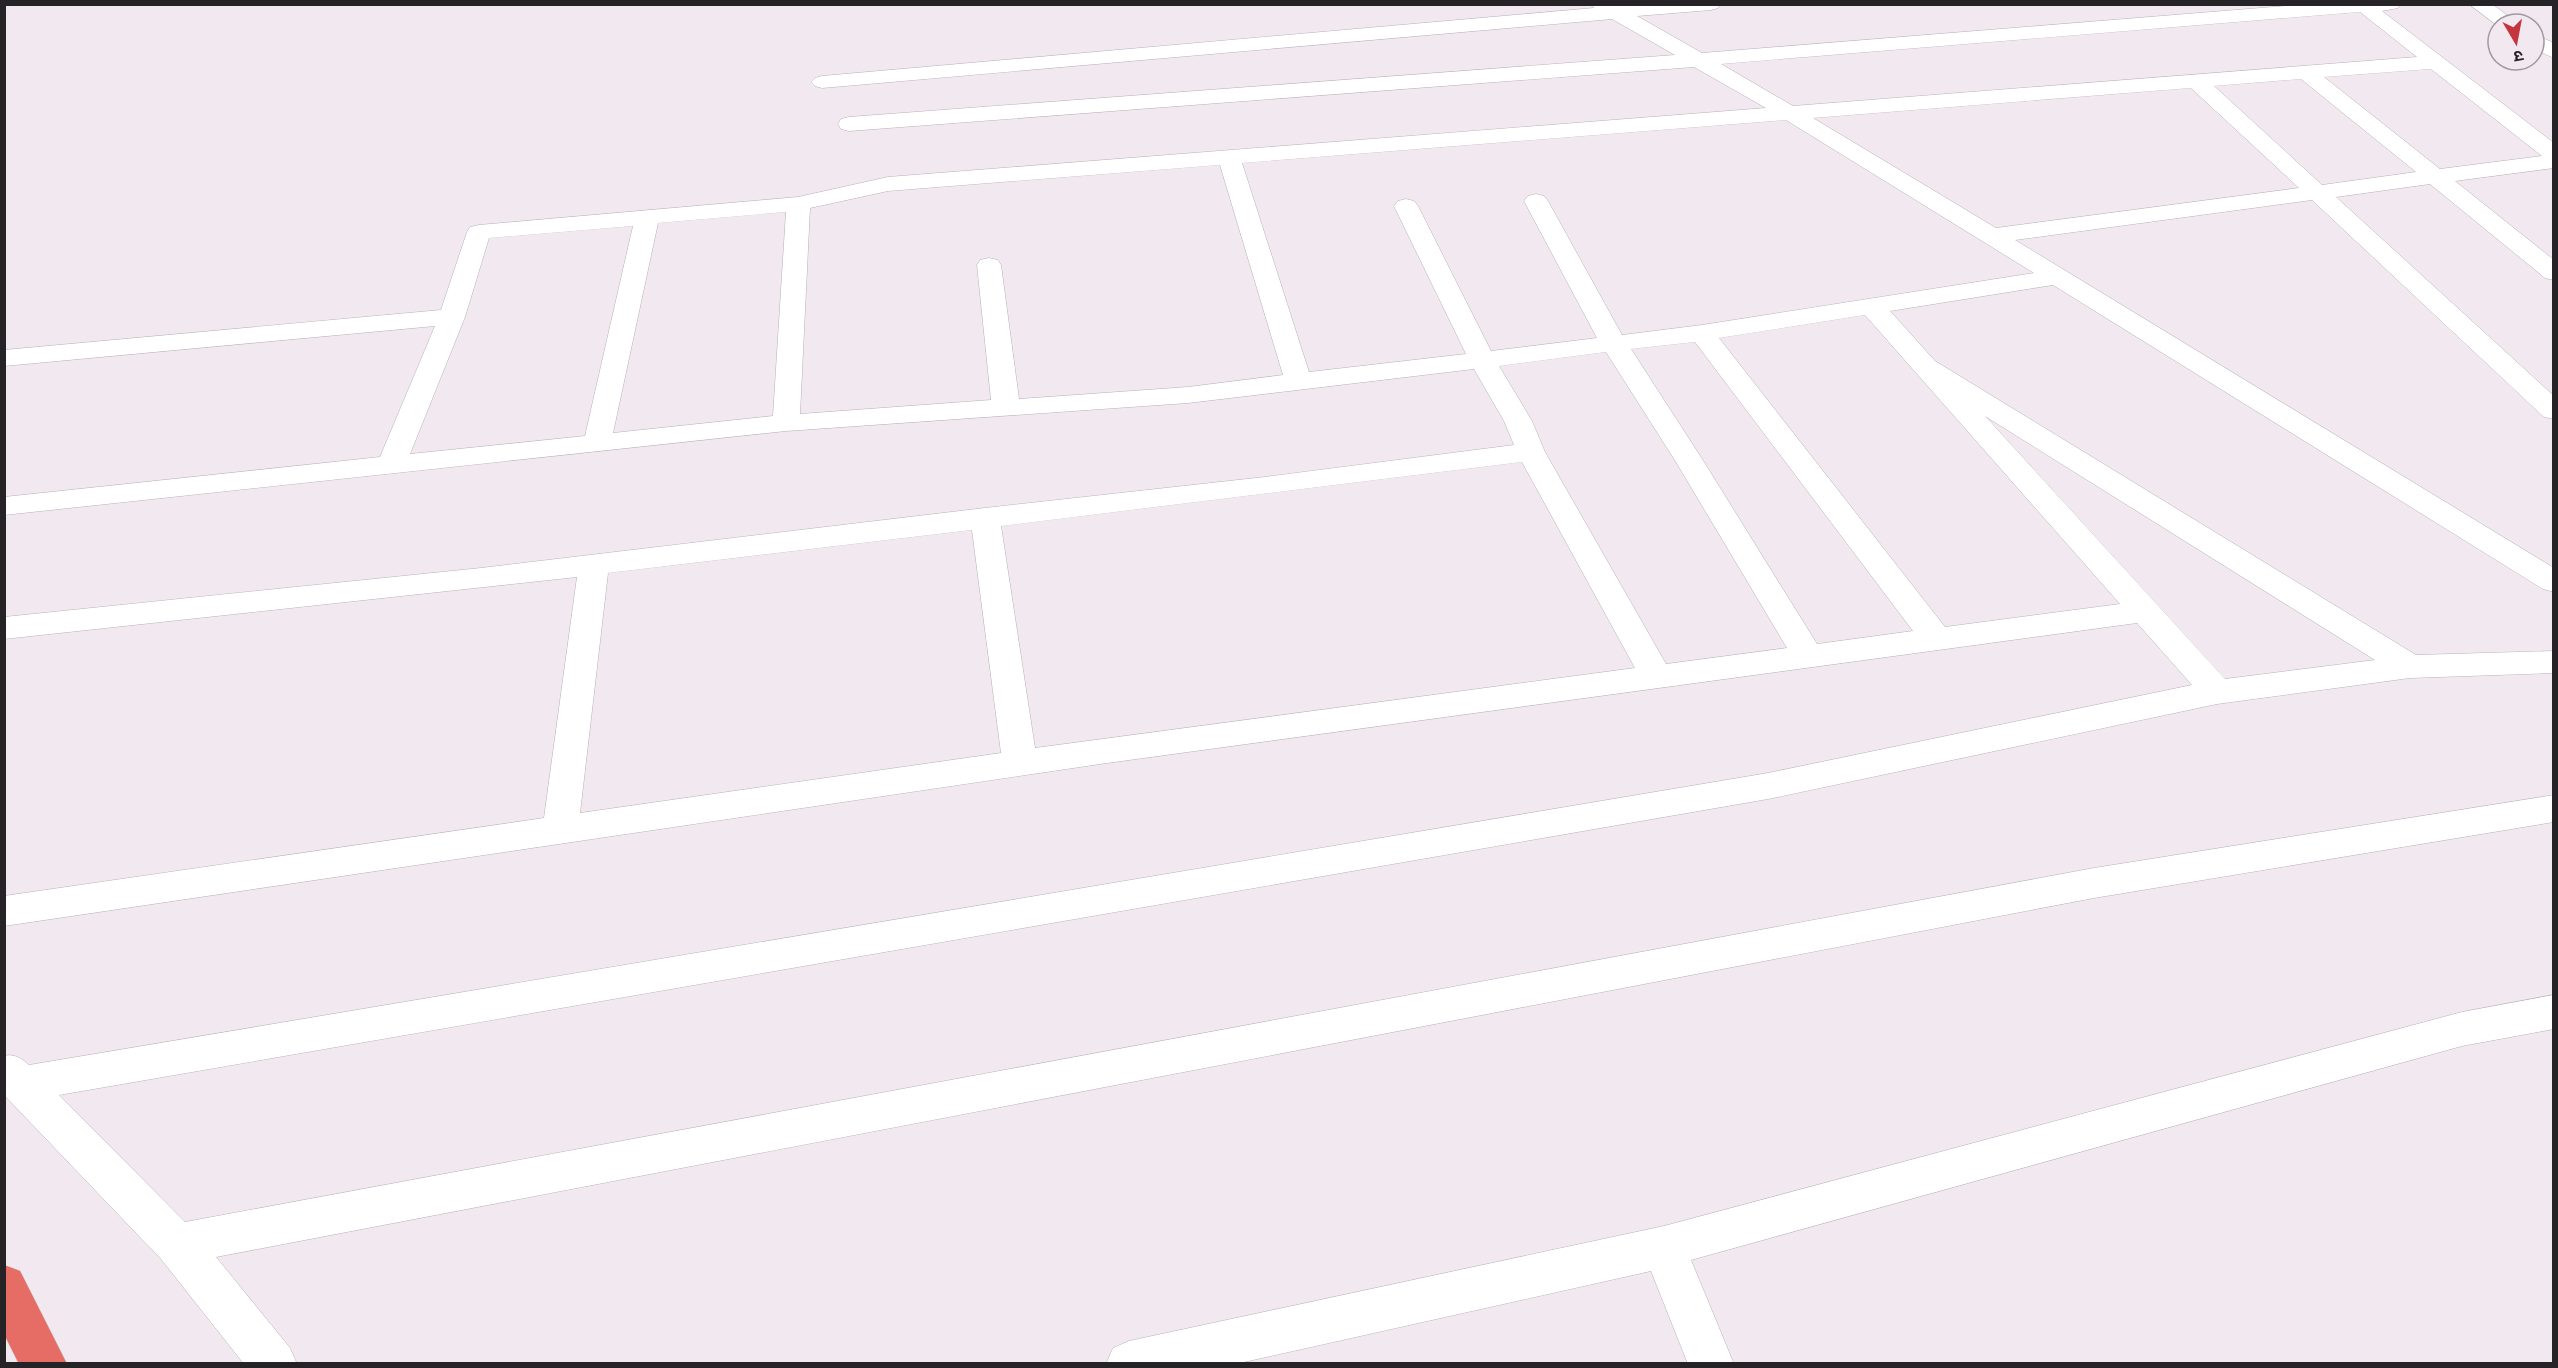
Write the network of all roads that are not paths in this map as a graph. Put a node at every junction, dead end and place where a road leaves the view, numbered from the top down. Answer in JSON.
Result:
{"nodes":[{"id":1,"x":1711,"y":4,"type":"edge"},
{"id":2,"x":2114,"y":4,"type":"edge"},
{"id":3,"x":2391,"y":4,"type":"edge"},
{"id":4,"x":2363,"y":6,"type":"edge"},
{"id":5,"x":1610,"y":9,"type":"edge"},
{"id":6,"x":2240,"y":10,"type":"edge"},
{"id":7,"x":2142,"y":25,"type":"junction"},
{"id":8,"x":1698,"y":60,"type":"junction"},
{"id":9,"x":2434,"y":62,"type":"junction"},
{"id":10,"x":2304,"y":71,"type":"junction"},
{"id":11,"x":2195,"y":80,"type":"junction"},
{"id":12,"x":822,"y":82,"type":"dead end"},
{"id":13,"x":1790,"y":114,"type":"junction"},
{"id":14,"x":849,"y":124,"type":"dead end"},
{"id":15,"x":2553,"y":154,"type":"edge"},
{"id":16,"x":1229,"y":158,"type":"junction"},
{"id":17,"x":2553,"y":161,"type":"edge"},
{"id":18,"x":2434,"y":177,"type":"junction"},
{"id":19,"x":2314,"y":193,"type":"junction"},
{"id":20,"x":1536,"y":201,"type":"dead end"},
{"id":21,"x":798,"y":204,"type":"junction"},
{"id":22,"x":1407,"y":206,"type":"dead end"},
{"id":23,"x":647,"y":217,"type":"junction"},
{"id":24,"x":1990,"y":236,"type":"junction"},
{"id":25,"x":989,"y":265,"type":"dead end"},
{"id":26,"x":2553,"y":273,"type":"edge"},
{"id":27,"x":2056,"y":277,"type":"junction"},
{"id":28,"x":1871,"y":306,"type":"junction"},
{"id":29,"x":452,"y":317,"type":"junction"},
{"id":30,"x":1702,"y":333,"type":"junction"},
{"id":31,"x":1614,"y":344,"type":"junction"},
{"id":32,"x":4,"y":358,"type":"edge"},
{"id":33,"x":1482,"y":360,"type":"junction"},
{"id":34,"x":1921,"y":364,"type":"junction"},
{"id":35,"x":1298,"y":381,"type":"junction"},
{"id":36,"x":1006,"y":407,"type":"junction"},
{"id":37,"x":2553,"y":411,"type":"edge"},
{"id":38,"x":786,"y":423,"type":"junction"},
{"id":39,"x":597,"y":443,"type":"junction"},
{"id":40,"x":1531,"y":452,"type":"junction"},
{"id":41,"x":391,"y":465,"type":"junction"},
{"id":42,"x":4,"y":506,"type":"edge"},
{"id":43,"x":985,"y":517,"type":"junction"},
{"id":44,"x":2553,"y":559,"type":"edge"},
{"id":45,"x":594,"y":564,"type":"junction"},
{"id":46,"x":2523,"y":564,"type":"junction"},
{"id":47,"x":2553,"y":582,"type":"edge"},
{"id":48,"x":2143,"y":612,"type":"junction"},
{"id":49,"x":4,"y":628,"type":"edge"},
{"id":50,"x":1937,"y":640,"type":"junction"},
{"id":51,"x":1809,"y":657,"type":"junction"},
{"id":52,"x":2553,"y":662,"type":"edge"},
{"id":53,"x":2410,"y":667,"type":"junction"},
{"id":54,"x":1657,"y":678,"type":"junction"},
{"id":55,"x":2217,"y":692,"type":"junction"},
{"id":56,"x":1020,"y":762,"type":"junction"},
{"id":57,"x":2553,"y":808,"type":"edge"},
{"id":58,"x":560,"y":830,"type":"junction"},
{"id":59,"x":4,"y":911,"type":"edge"},
{"id":60,"x":2553,"y":1012,"type":"edge"},
{"id":61,"x":12,"y":1076,"type":"edge"},
{"id":62,"x":177,"y":1244,"type":"junction"},
{"id":63,"x":1664,"y":1247,"type":"junction"},
{"id":64,"x":4,"y":1286,"type":"edge"},
{"id":65,"x":44,"y":1364,"type":"edge"},
{"id":66,"x":274,"y":1364,"type":"edge"},
{"id":67,"x":1129,"y":1364,"type":"edge"},
{"id":68,"x":1712,"y":1364,"type":"edge"}],
"edges":[{"from":1,"to":5,"type":"street"},
{"from":2,"to":7,"type":"street"},
{"from":3,"to":4,"type":"street"},
{"from":4,"to":6,"type":"street"},
{"from":4,"to":9,"type":"street"},
{"from":5,"to":8,"type":"street"},
{"from":5,"to":12,"type":"street"},
{"from":6,"to":7,"type":"street"},
{"from":7,"to":8,"type":"street"},
{"from":8,"to":13,"type":"street"},
{"from":8,"to":14,"type":"street"},
{"from":9,"to":10,"type":"street"},
{"from":9,"to":15,"type":"street"},
{"from":10,"to":11,"type":"street"},
{"from":10,"to":18,"type":"street"},
{"from":11,"to":13,"type":"street"},
{"from":11,"to":19,"type":"street"},
{"from":13,"to":16,"type":"street"},
{"from":13,"to":24,"type":"street"},
{"from":16,"to":21,"type":"street"},
{"from":16,"to":35,"type":"street"},
{"from":17,"to":18,"type":"street"},
{"from":18,"to":19,"type":"street"},
{"from":18,"to":26,"type":"street"},
{"from":19,"to":24,"type":"street"},
{"from":19,"to":37,"type":"street"},
{"from":20,"to":31,"type":"street"},
{"from":21,"to":23,"type":"street"},
{"from":21,"to":38,"type":"street"},
{"from":22,"to":33,"type":"street"},
{"from":23,"to":29,"type":"street"},
{"from":23,"to":39,"type":"street"},
{"from":24,"to":27,"type":"street"},
{"from":25,"to":36,"type":"street"},
{"from":27,"to":28,"type":"street"},
{"from":27,"to":46,"type":"street"},
{"from":28,"to":30,"type":"street"},
{"from":28,"to":34,"type":"street"},
{"from":29,"to":32,"type":"street"},
{"from":29,"to":41,"type":"street"},
{"from":30,"to":31,"type":"street"},
{"from":30,"to":50,"type":"street"},
{"from":31,"to":33,"type":"street"},
{"from":31,"to":51,"type":"street"},
{"from":33,"to":35,"type":"street"},
{"from":33,"to":40,"type":"street"},
{"from":34,"to":48,"type":"street"},
{"from":34,"to":53,"type":"street"},
{"from":35,"to":36,"type":"street"},
{"from":36,"to":38,"type":"street"},
{"from":38,"to":39,"type":"street"},
{"from":39,"to":41,"type":"street"},
{"from":40,"to":43,"type":"street"},
{"from":40,"to":54,"type":"street"},
{"from":41,"to":42,"type":"street"},
{"from":43,"to":45,"type":"street"},
{"from":43,"to":56,"type":"street"},
{"from":44,"to":46,"type":"street"},
{"from":45,"to":49,"type":"street"},
{"from":45,"to":58,"type":"street"},
{"from":46,"to":47,"type":"street"},
{"from":48,"to":50,"type":"street"},
{"from":48,"to":55,"type":"street"},
{"from":50,"to":51,"type":"street"},
{"from":51,"to":54,"type":"street"},
{"from":52,"to":53,"type":"street"},
{"from":53,"to":55,"type":"street"},
{"from":54,"to":56,"type":"street"},
{"from":55,"to":61,"type":"street"},
{"from":56,"to":58,"type":"street"},
{"from":57,"to":62,"type":"street"},
{"from":58,"to":59,"type":"street"},
{"from":60,"to":63,"type":"street"},
{"from":61,"to":62,"type":"street"},
{"from":62,"to":66,"type":"street"},
{"from":63,"to":67,"type":"street"},
{"from":63,"to":68,"type":"street"},
{"from":64,"to":65,"type":"highway"}]}
